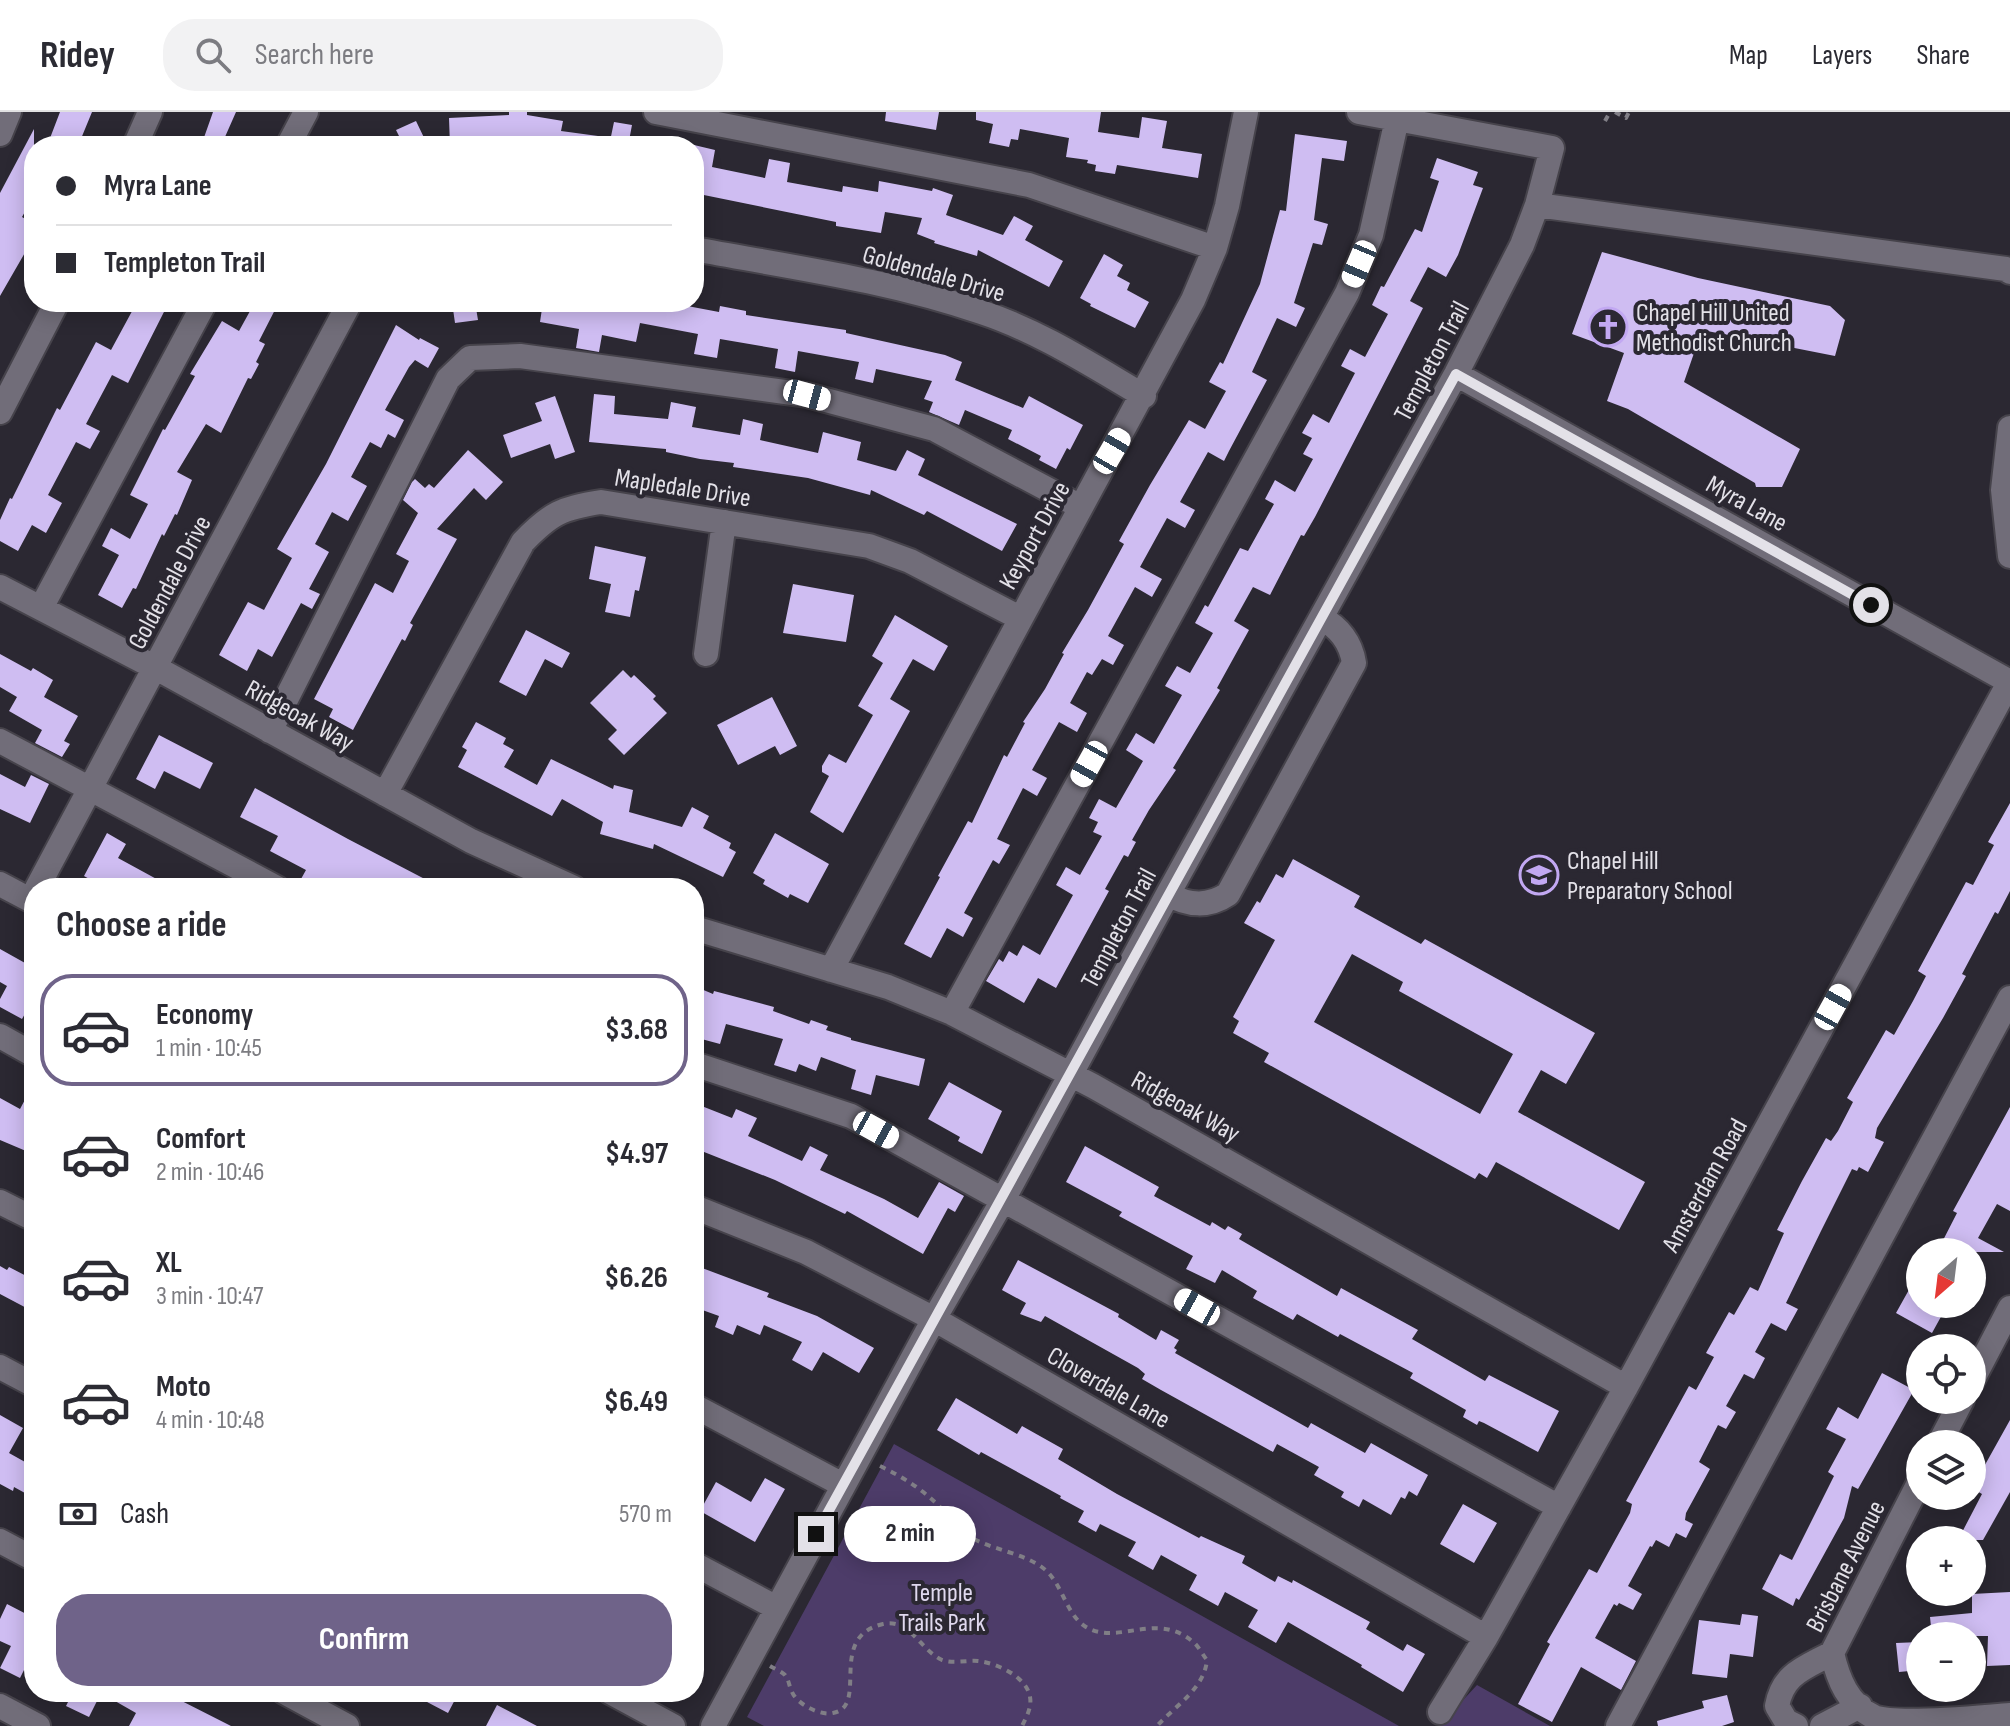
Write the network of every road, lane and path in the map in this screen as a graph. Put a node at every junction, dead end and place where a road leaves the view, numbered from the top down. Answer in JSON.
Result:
{"nodes":[{"id":1,"x":9,"y":112,"type":"edge"},
{"id":2,"x":150,"y":112,"type":"edge"},
{"id":3,"x":306,"y":112,"type":"edge"},
{"id":4,"x":656,"y":112,"type":"edge"},
{"id":5,"x":1246,"y":112,"type":"edge"},
{"id":6,"x":1359,"y":112,"type":"edge"},
{"id":7,"x":1612,"y":112,"type":"edge"},
{"id":8,"x":1629,"y":112,"type":"edge"},
{"id":9,"x":1397,"y":119,"type":"junction"},
{"id":10,"x":1605,"y":121,"type":"dead end"},
{"id":11,"x":0,"y":134,"type":"edge"},
{"id":12,"x":139,"y":136,"type":"edge"},
{"id":13,"x":293,"y":136,"type":"edge"},
{"id":14,"x":1537,"y":205,"type":"junction"},
{"id":15,"x":1215,"y":248,"type":"junction"},
{"id":16,"x":704,"y":251,"type":"edge"},
{"id":17,"x":2010,"y":272,"type":"edge"},
{"id":18,"x":52,"y":312,"type":"edge"},
{"id":19,"x":200,"y":312,"type":"edge"},
{"id":20,"x":345,"y":312,"type":"edge"},
{"id":21,"x":1456,"y":374,"type":"junction"},
{"id":22,"x":1144,"y":396,"type":"junction"},
{"id":23,"x":0,"y":412,"type":"edge"},
{"id":24,"x":2010,"y":428,"type":"edge"},
{"id":25,"x":1081,"y":507,"type":"junction"},
{"id":26,"x":724,"y":522,"type":"junction"},
{"id":27,"x":2010,"y":556,"type":"edge"},
{"id":28,"x":0,"y":587,"type":"edge"},
{"id":29,"x":41,"y":608,"type":"junction"},
{"id":30,"x":1020,"y":618,"type":"junction"},
{"id":31,"x":1321,"y":618,"type":"junction"},
{"id":32,"x":706,"y":654,"type":"dead end"},
{"id":33,"x":156,"y":668,"type":"junction"},
{"id":34,"x":2010,"y":681,"type":"edge"},
{"id":35,"x":270,"y":731,"type":"junction"},
{"id":36,"x":0,"y":741,"type":"edge"},
{"id":37,"x":89,"y":789,"type":"junction"},
{"id":38,"x":385,"y":794,"type":"junction"},
{"id":39,"x":43,"y":878,"type":"edge"},
{"id":40,"x":258,"y":878,"type":"edge"},
{"id":41,"x":552,"y":878,"type":"edge"},
{"id":42,"x":0,"y":884,"type":"edge"},
{"id":43,"x":24,"y":892,"type":"edge"},
{"id":44,"x":1168,"y":894,"type":"junction"},
{"id":45,"x":704,"y":931,"type":"edge"},
{"id":46,"x":831,"y":970,"type":"junction"},
{"id":47,"x":2010,"y":998,"type":"edge"},
{"id":48,"x":952,"y":1013,"type":"junction"},
{"id":49,"x":0,"y":1036,"type":"edge"},
{"id":50,"x":24,"y":1049,"type":"edge"},
{"id":51,"x":704,"y":1067,"type":"edge"},
{"id":52,"x":1071,"y":1074,"type":"junction"},
{"id":53,"x":1003,"y":1200,"type":"junction"},
{"id":54,"x":0,"y":1202,"type":"edge"},
{"id":55,"x":704,"y":1211,"type":"edge"},
{"id":56,"x":24,"y":1214,"type":"edge"},
{"id":57,"x":2010,"y":1308,"type":"edge"},
{"id":58,"x":934,"y":1319,"type":"junction"},
{"id":59,"x":1986,"y":1354,"type":"edge"},
{"id":60,"x":0,"y":1367,"type":"edge"},
{"id":61,"x":24,"y":1380,"type":"edge"},
{"id":62,"x":1626,"y":1387,"type":"junction"},
{"id":63,"x":704,"y":1411,"type":"edge"},
{"id":64,"x":880,"y":1466,"type":"dead end"},
{"id":65,"x":843,"y":1485,"type":"junction"},
{"id":66,"x":1559,"y":1507,"type":"junction"},
{"id":67,"x":1906,"y":1508,"type":"edge"},
{"id":68,"x":0,"y":1541,"type":"edge"},
{"id":69,"x":24,"y":1554,"type":"edge"},
{"id":70,"x":704,"y":1569,"type":"edge"},
{"id":71,"x":777,"y":1608,"type":"junction"},
{"id":72,"x":1486,"y":1637,"type":"junction"},
{"id":73,"x":1832,"y":1653,"type":"junction"},
{"id":74,"x":770,"y":1666,"type":"dead end"},
{"id":75,"x":303,"y":1702,"type":"edge"},
{"id":76,"x":629,"y":1702,"type":"edge"},
{"id":77,"x":0,"y":1706,"type":"edge"},
{"id":78,"x":1860,"y":1706,"type":"junction"},
{"id":79,"x":1440,"y":1712,"type":"dead end"},
{"id":80,"x":2010,"y":1715,"type":"edge"},
{"id":81,"x":38,"y":1726,"type":"edge"},
{"id":82,"x":347,"y":1726,"type":"edge"},
{"id":83,"x":673,"y":1726,"type":"edge"},
{"id":84,"x":713,"y":1726,"type":"edge"},
{"id":85,"x":1022,"y":1726,"type":"edge"},
{"id":86,"x":1157,"y":1726,"type":"edge"},
{"id":87,"x":1618,"y":1726,"type":"edge"},
{"id":88,"x":1796,"y":1726,"type":"edge"},
{"id":89,"x":1822,"y":1726,"type":"edge"}],
"edges":[{"from":1,"to":11,"type":"street"},
{"from":2,"to":12,"type":"street"},
{"from":3,"to":13,"type":"street"},
{"from":4,"to":15,"type":"street"},
{"from":5,"to":15,"type":"street","name":"Keyport Drive"},
{"from":6,"to":9,"type":"street"},
{"from":7,"to":8,"type":"path"},
{"from":7,"to":10,"type":"path"},
{"from":9,"to":14,"type":"street","name":"Templeton Trail"},
{"from":9,"to":48,"type":"street"},
{"from":14,"to":17,"type":"street"},
{"from":14,"to":21,"type":"street","name":"Templeton Trail"},
{"from":15,"to":22,"type":"street","name":"Keyport Drive"},
{"from":16,"to":22,"type":"street","name":"Goldendale Drive"},
{"from":18,"to":23,"type":"street"},
{"from":19,"to":29,"type":"street"},
{"from":20,"to":33,"type":"street","name":"Goldendale Drive"},
{"from":21,"to":31,"type":"street","name":"Templeton Trail"},
{"from":21,"to":34,"type":"street","name":"Myra Lane"},
{"from":22,"to":25,"type":"street","name":"Keyport Drive"},
{"from":24,"to":27,"type":"street"},
{"from":25,"to":30,"type":"street","name":"Keyport Drive"},
{"from":25,"to":35,"type":"street"},
{"from":26,"to":30,"type":"street","name":"Mapledale Drive"},
{"from":26,"to":32,"type":"street"},
{"from":26,"to":38,"type":"street","name":"Mapledale Drive"},
{"from":28,"to":29,"type":"street","name":"Ridgeoak Way"},
{"from":29,"to":33,"type":"street","name":"Ridgeoak Way"},
{"from":30,"to":46,"type":"street","name":"Keyport Drive"},
{"from":31,"to":44,"type":"street","name":"Templeton Trail"},
{"from":31,"to":44,"type":"street"},
{"from":33,"to":35,"type":"street","name":"Ridgeoak Way"},
{"from":33,"to":37,"type":"street","name":"Goldendale Drive"},
{"from":34,"to":62,"type":"street","name":"Amsterdam Road"},
{"from":35,"to":38,"type":"street","name":"Ridgeoak Way"},
{"from":36,"to":37,"type":"street"},
{"from":37,"to":39,"type":"street","name":"Goldendale Drive"},
{"from":37,"to":40,"type":"street"},
{"from":38,"to":41,"type":"street","name":"Ridgeoak Way"},
{"from":42,"to":43,"type":"street"},
{"from":44,"to":52,"type":"street","name":"Templeton Trail"},
{"from":45,"to":46,"type":"street","name":"Ridgeoak Way"},
{"from":46,"to":48,"type":"street","name":"Ridgeoak Way"},
{"from":47,"to":87,"type":"street"},
{"from":48,"to":52,"type":"street","name":"Ridgeoak Way"},
{"from":49,"to":50,"type":"street"},
{"from":51,"to":53,"type":"street"},
{"from":52,"to":53,"type":"street","name":"Templeton Trail"},
{"from":52,"to":62,"type":"street","name":"Ridgeoak Way"},
{"from":53,"to":58,"type":"street","name":"Templeton Trail"},
{"from":53,"to":66,"type":"street"},
{"from":54,"to":56,"type":"street"},
{"from":55,"to":58,"type":"street","name":"Cloverdale Lane"},
{"from":57,"to":59,"type":"street"},
{"from":58,"to":65,"type":"street","name":"Templeton Trail"},
{"from":58,"to":72,"type":"street","name":"Cloverdale Lane"},
{"from":60,"to":61,"type":"street"},
{"from":62,"to":66,"type":"street","name":"Amsterdam Road"},
{"from":63,"to":65,"type":"street"},
{"from":64,"to":86,"type":"path"},
{"from":65,"to":71,"type":"street","name":"Templeton Trail"},
{"from":66,"to":72,"type":"street","name":"Amsterdam Road"},
{"from":67,"to":73,"type":"street","name":"Brisbane Avenue"},
{"from":68,"to":69,"type":"street"},
{"from":70,"to":71,"type":"street"},
{"from":71,"to":84,"type":"street","name":"Templeton Trail"},
{"from":72,"to":79,"type":"street","name":"Amsterdam Road"},
{"from":73,"to":78,"type":"street","name":"Brisbane Avenue"},
{"from":73,"to":88,"type":"street"},
{"from":74,"to":85,"type":"path"},
{"from":75,"to":82,"type":"street"},
{"from":76,"to":83,"type":"street"},
{"from":77,"to":81,"type":"street"},
{"from":78,"to":80,"type":"street"},
{"from":78,"to":89,"type":"street"}]}
